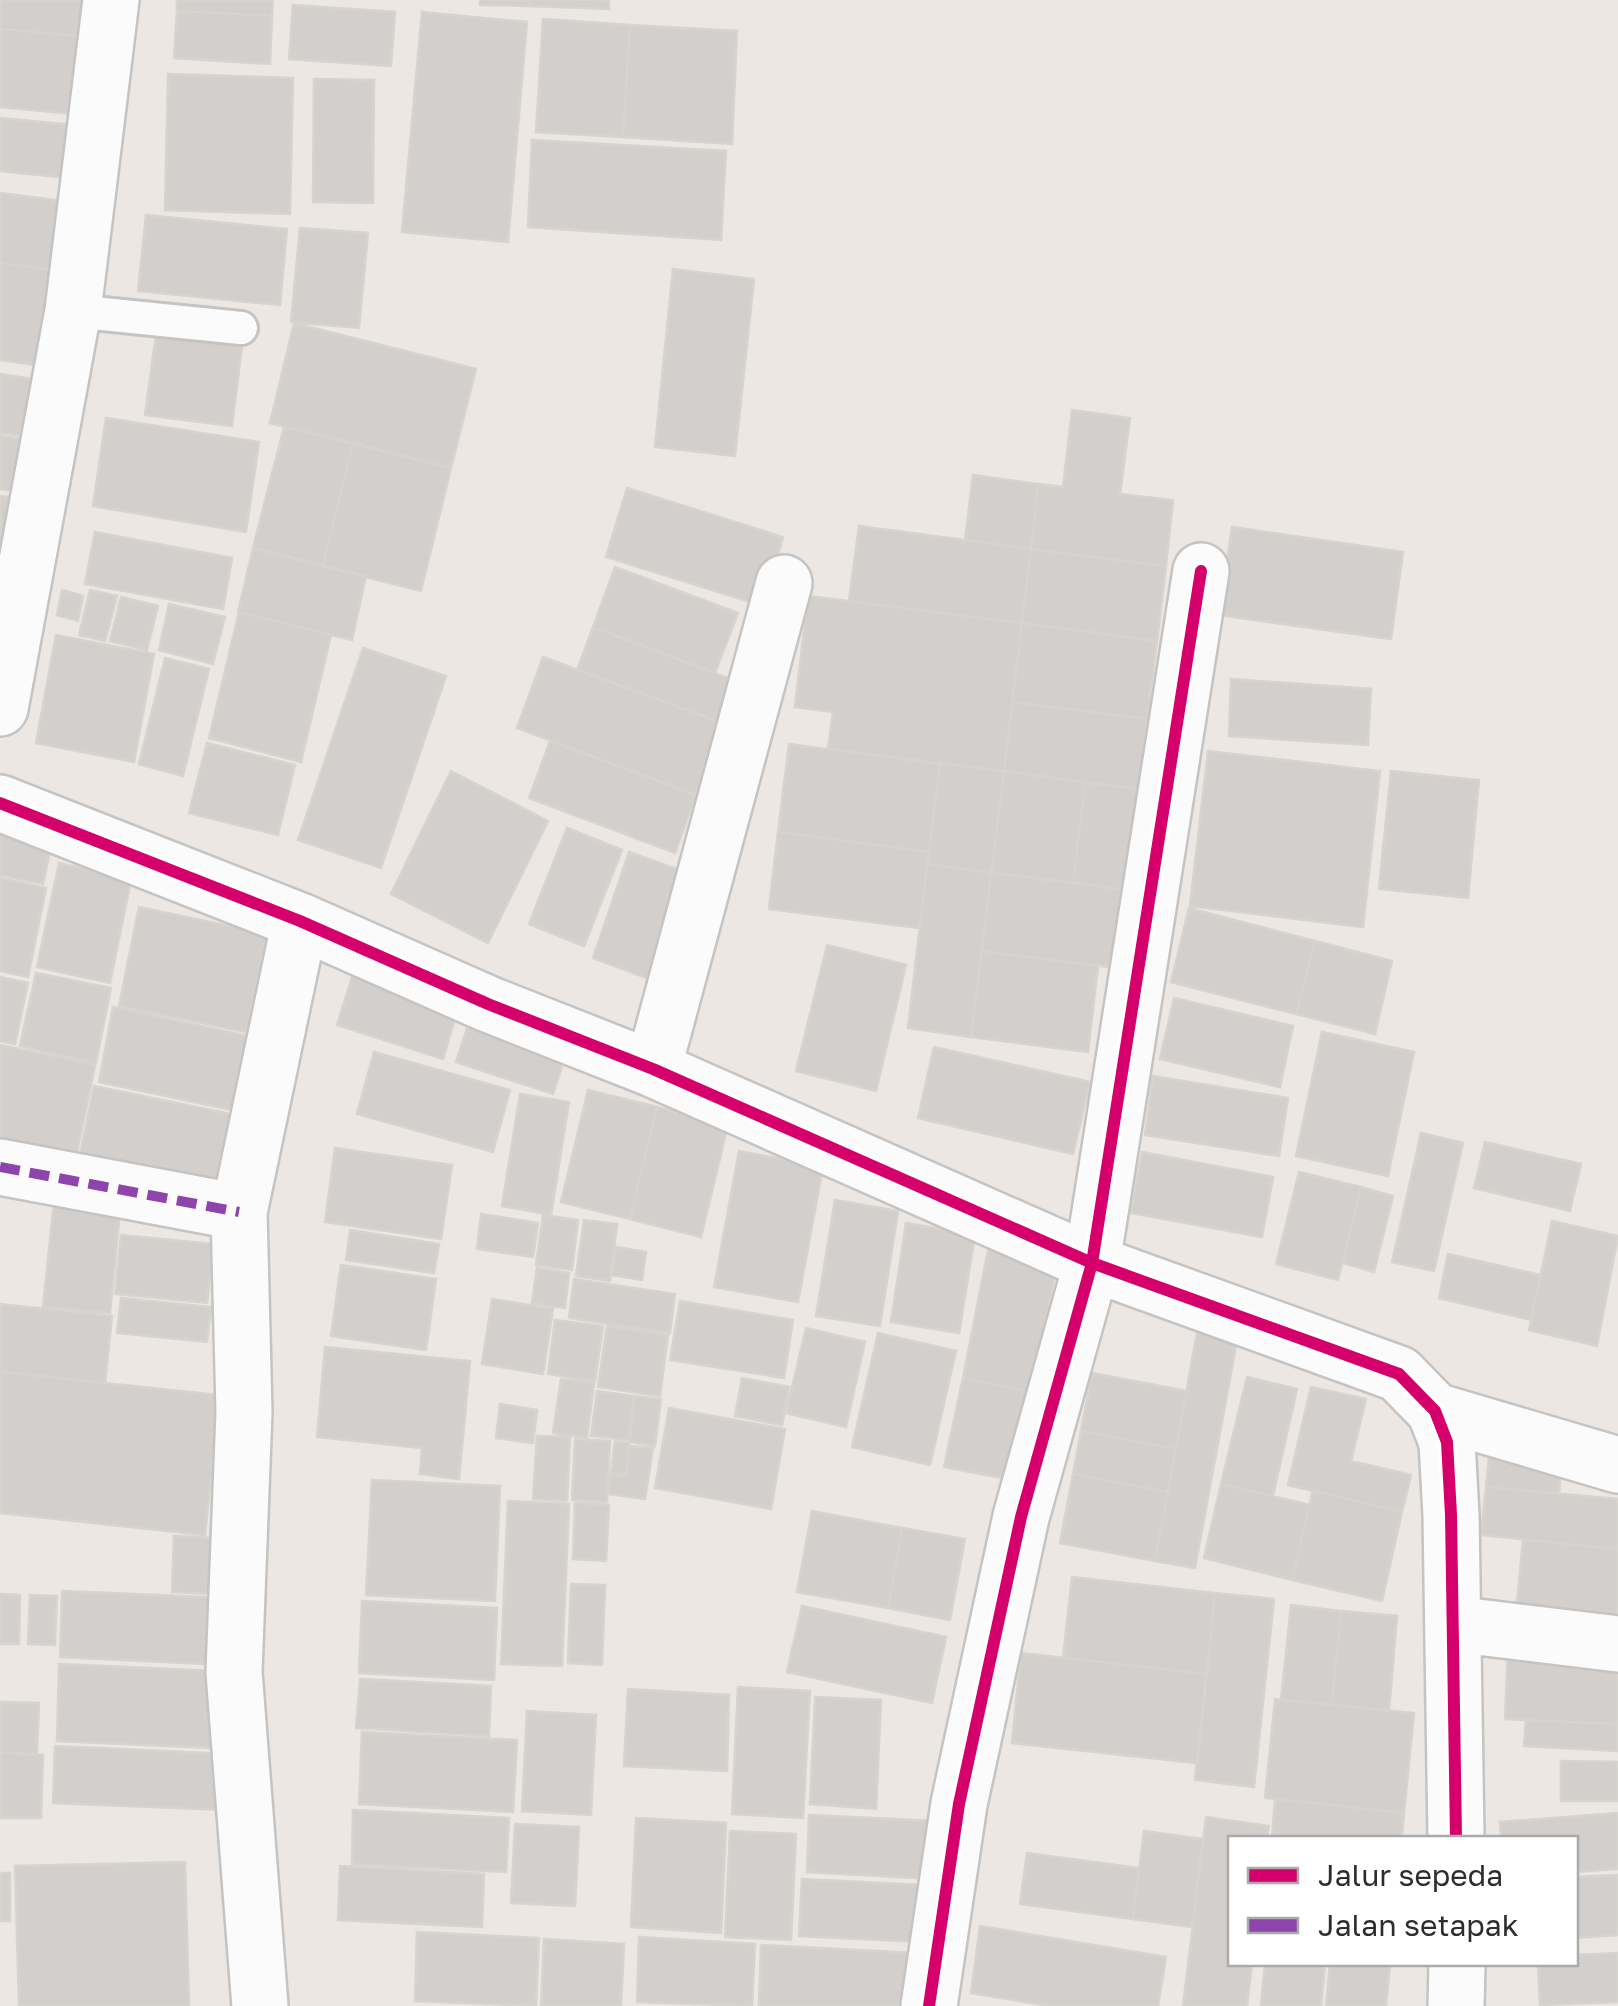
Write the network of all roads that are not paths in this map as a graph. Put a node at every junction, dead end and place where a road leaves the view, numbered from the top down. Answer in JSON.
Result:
{"nodes":[{"id":1,"x":111,"y":0,"type":"edge"},
{"id":2,"x":73,"y":311,"type":"junction"},
{"id":3,"x":241,"y":328,"type":"dead end"},
{"id":4,"x":1201,"y":571,"type":"dead end"},
{"id":5,"x":784,"y":584,"type":"dead end"},
{"id":6,"x":0,"y":708,"type":"edge"},
{"id":7,"x":0,"y":803,"type":"edge"},
{"id":8,"x":300,"y":921,"type":"junction"},
{"id":9,"x":652,"y":1069,"type":"junction"},
{"id":10,"x":0,"y":1167,"type":"edge"},
{"id":11,"x":239,"y":1212,"type":"junction"},
{"id":12,"x":1092,"y":1263,"type":"junction"},
{"id":13,"x":1435,"y":1411,"type":"junction"},
{"id":14,"x":1618,"y":1465,"type":"edge"},
{"id":15,"x":1453,"y":1624,"type":"junction"},
{"id":16,"x":1618,"y":1644,"type":"edge"},
{"id":17,"x":1456,"y":1836,"type":"edge"},
{"id":18,"x":1457,"y":1966,"type":"edge"},
{"id":19,"x":260,"y":2006,"type":"edge"},
{"id":20,"x":929,"y":2006,"type":"edge"},
{"id":21,"x":1456,"y":2006,"type":"edge"}],
"edges":[{"from":1,"to":2,"type":"street"},
{"from":2,"to":3,"type":"lane"},
{"from":2,"to":6,"type":"street"},
{"from":4,"to":12,"type":"street"},
{"from":5,"to":9,"type":"street"},
{"from":7,"to":8,"type":"street"},
{"from":8,"to":9,"type":"street"},
{"from":8,"to":11,"type":"street"},
{"from":9,"to":12,"type":"street"},
{"from":10,"to":11,"type":"street"},
{"from":11,"to":19,"type":"street"},
{"from":12,"to":13,"type":"street"},
{"from":12,"to":20,"type":"street"},
{"from":13,"to":14,"type":"street"},
{"from":13,"to":15,"type":"street"},
{"from":15,"to":16,"type":"street"},
{"from":15,"to":17,"type":"street"},
{"from":18,"to":21,"type":"street"}]}
